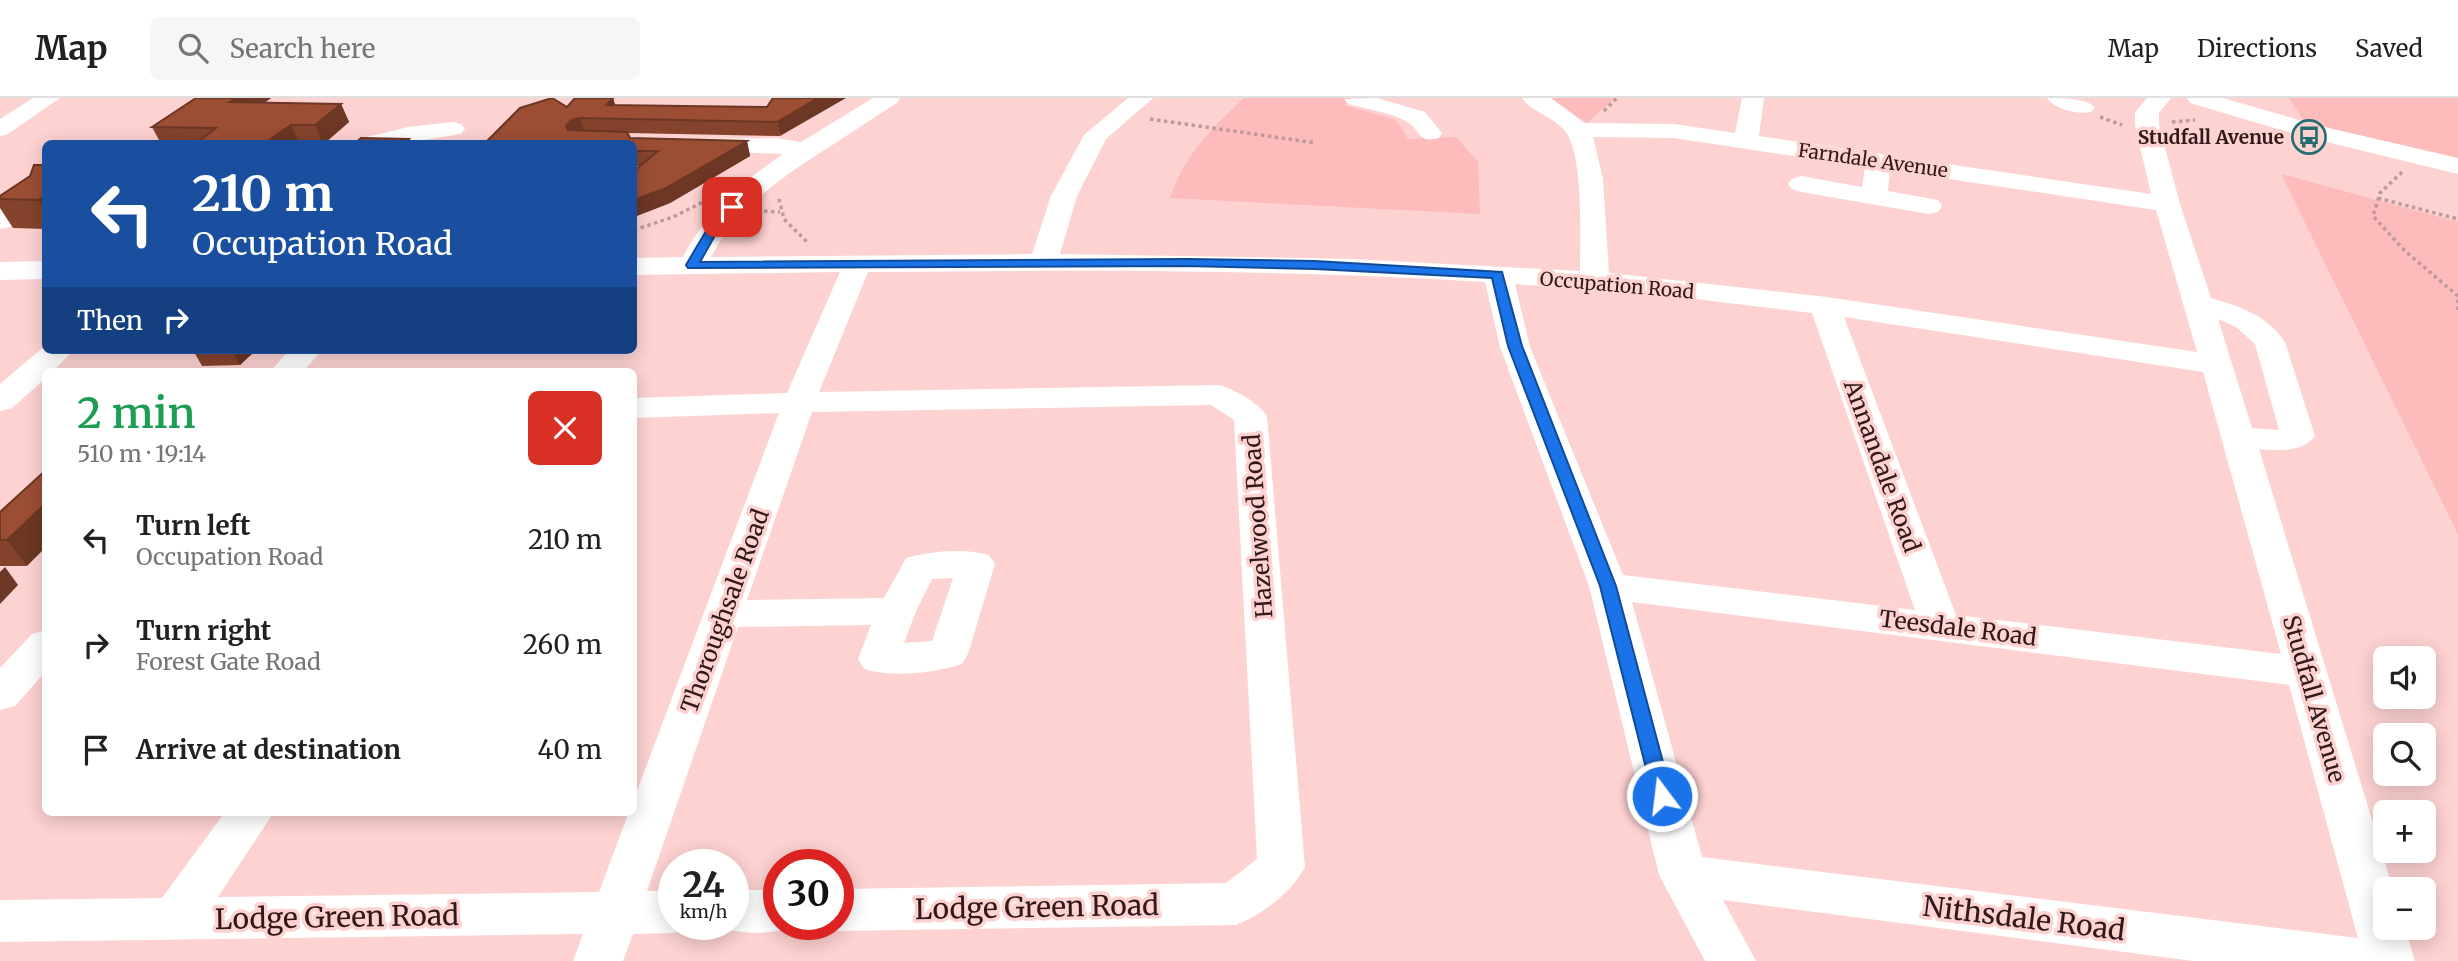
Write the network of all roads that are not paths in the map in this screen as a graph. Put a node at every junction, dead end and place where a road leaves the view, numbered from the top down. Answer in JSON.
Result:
{"nodes":[{"id":1,"x":49,"y":98,"type":"edge"},
{"id":2,"x":889,"y":98,"type":"edge"},
{"id":3,"x":1142,"y":98,"type":"edge"},
{"id":4,"x":1533,"y":98,"type":"edge"},
{"id":5,"x":1753,"y":98,"type":"edge"},
{"id":6,"x":2058,"y":98,"type":"edge"},
{"id":7,"x":2160,"y":98,"type":"edge"},
{"id":8,"x":2166,"y":98,"type":"edge"},
{"id":9,"x":2198,"y":98,"type":"edge"},
{"id":10,"x":1356,"y":99,"type":"edge"},
{"id":11,"x":1390,"y":102,"type":"edge"},
{"id":12,"x":2083,"y":107,"type":"road end"},
{"id":13,"x":0,"y":128,"type":"edge"},
{"id":14,"x":453,"y":129,"type":"dead end"},
{"id":15,"x":1578,"y":130,"type":"junction"},
{"id":16,"x":1430,"y":133,"type":"dead end"},
{"id":17,"x":384,"y":140,"type":"edge"},
{"id":18,"x":1746,"y":141,"type":"junction"},
{"id":19,"x":681,"y":143,"type":"edge"},
{"id":20,"x":798,"y":157,"type":"junction"},
{"id":21,"x":1878,"y":161,"type":"junction"},
{"id":22,"x":2458,"y":166,"type":"edge"},
{"id":23,"x":1801,"y":184,"type":"dead end"},
{"id":24,"x":42,"y":193,"type":"edge"},
{"id":25,"x":1874,"y":197,"type":"junction"},
{"id":26,"x":2167,"y":204,"type":"junction"},
{"id":27,"x":1929,"y":206,"type":"dead end"},
{"id":28,"x":0,"y":221,"type":"edge"},
{"id":29,"x":858,"y":263,"type":"junction"},
{"id":30,"x":1043,"y":264,"type":"junction"},
{"id":31,"x":692,"y":265,"type":"junction"},
{"id":32,"x":637,"y":266,"type":"edge"},
{"id":33,"x":42,"y":270,"type":"edge"},
{"id":34,"x":0,"y":271,"type":"edge"},
{"id":35,"x":1498,"y":274,"type":"junction"},
{"id":36,"x":1595,"y":281,"type":"junction"},
{"id":37,"x":2198,"y":304,"type":"junction"},
{"id":38,"x":1825,"y":307,"type":"junction"},
{"id":39,"x":42,"y":343,"type":"edge"},
{"id":40,"x":53,"y":354,"type":"edge"},
{"id":41,"x":302,"y":354,"type":"edge"},
{"id":42,"x":2217,"y":365,"type":"junction"},
{"id":43,"x":290,"y":368,"type":"edge"},
{"id":44,"x":0,"y":370,"type":"edge"},
{"id":45,"x":0,"y":401,"type":"edge"},
{"id":46,"x":799,"y":402,"type":"junction"},
{"id":47,"x":637,"y":408,"type":"edge"},
{"id":48,"x":2238,"y":436,"type":"junction"},
{"id":49,"x":1608,"y":586,"type":"junction"},
{"id":50,"x":896,"y":611,"type":"dead end"},
{"id":51,"x":723,"y":614,"type":"junction"},
{"id":52,"x":1940,"y":626,"type":"junction"},
{"id":53,"x":42,"y":648,"type":"edge"},
{"id":54,"x":2307,"y":672,"type":"junction"},
{"id":55,"x":0,"y":695,"type":"edge"},
{"id":56,"x":248,"y":816,"type":"edge"},
{"id":57,"x":1683,"y":875,"type":"junction"},
{"id":58,"x":1236,"y":904,"type":"joint"},
{"id":59,"x":854,"y":910,"type":"edge"},
{"id":60,"x":658,"y":912,"type":"edge"},
{"id":61,"x":617,"y":913,"type":"junction"},
{"id":62,"x":175,"y":919,"type":"junction"},
{"id":63,"x":0,"y":921,"type":"edge"},
{"id":64,"x":598,"y":961,"type":"edge"},
{"id":65,"x":1731,"y":961,"type":"edge"},
{"id":66,"x":2365,"y":961,"type":"edge"},
{"id":67,"x":2390,"y":961,"type":"edge"}],
"edges":[{"from":1,"to":13,"type":"street"},
{"from":2,"to":20,"type":"street"},
{"from":3,"to":30,"type":"street"},
{"from":4,"to":15,"type":"street"},
{"from":5,"to":18,"type":"street"},
{"from":6,"to":12,"type":"street"},
{"from":7,"to":26,"type":"street","name":"Studfall Avenue"},
{"from":8,"to":9,"type":"street"},
{"from":9,"to":22,"type":"street"},
{"from":10,"to":11,"type":"street"},
{"from":11,"to":16,"type":"street"},
{"from":14,"to":17,"type":"street"},
{"from":15,"to":18,"type":"street","name":"Farndale Avenue"},
{"from":15,"to":36,"type":"street"},
{"from":18,"to":21,"type":"street","name":"Farndale Avenue"},
{"from":19,"to":20,"type":"street"},
{"from":20,"to":31,"type":"street"},
{"from":21,"to":25,"type":"street"},
{"from":21,"to":26,"type":"street","name":"Farndale Avenue"},
{"from":23,"to":25,"type":"street"},
{"from":24,"to":28,"type":"street"},
{"from":25,"to":27,"type":"street"},
{"from":26,"to":37,"type":"street","name":"Studfall Avenue"},
{"from":29,"to":30,"type":"street","name":"Occupation Road"},
{"from":29,"to":31,"type":"street","name":"Occupation Road"},
{"from":29,"to":46,"type":"street","name":"Thoroughsale Road"},
{"from":30,"to":35,"type":"street","name":"Occupation Road"},
{"from":31,"to":32,"type":"street","name":"Occupation Road"},
{"from":33,"to":34,"type":"street"},
{"from":35,"to":36,"type":"street","name":"Occupation Road"},
{"from":35,"to":49,"type":"street"},
{"from":36,"to":38,"type":"street","name":"Occupation Road"},
{"from":37,"to":42,"type":"street","name":"Studfall Avenue"},
{"from":37,"to":48,"type":"street"},
{"from":38,"to":42,"type":"street","name":"Occupation Road"},
{"from":38,"to":52,"type":"street","name":"Annandale Road"},
{"from":39,"to":44,"type":"street"},
{"from":40,"to":45,"type":"street"},
{"from":41,"to":43,"type":"street"},
{"from":42,"to":48,"type":"street","name":"Studfall Avenue"},
{"from":46,"to":47,"type":"street"},
{"from":46,"to":51,"type":"street","name":"Thoroughsale Road"},
{"from":46,"to":58,"type":"street","name":"Hazelwood Road"},
{"from":48,"to":54,"type":"street","name":"Studfall Avenue"},
{"from":49,"to":52,"type":"street","name":"Teesdale Road"},
{"from":49,"to":57,"type":"street"},
{"from":50,"to":51,"type":"street"},
{"from":51,"to":61,"type":"street","name":"Thoroughsale Road"},
{"from":52,"to":54,"type":"street","name":"Teesdale Road"},
{"from":53,"to":55,"type":"street"},
{"from":54,"to":67,"type":"street","name":"Studfall Avenue"},
{"from":56,"to":62,"type":"street"},
{"from":57,"to":65,"type":"street"},
{"from":57,"to":66,"type":"street","name":"Nithsdale Road"},
{"from":58,"to":59,"type":"street","name":"Lodge Green Road"},
{"from":60,"to":61,"type":"street","name":"Lodge Green Road"},
{"from":61,"to":62,"type":"street","name":"Lodge Green Road"},
{"from":61,"to":64,"type":"street","name":"Thoroughsale Road"},
{"from":62,"to":63,"type":"street","name":"Lodge Green Road"}]}
